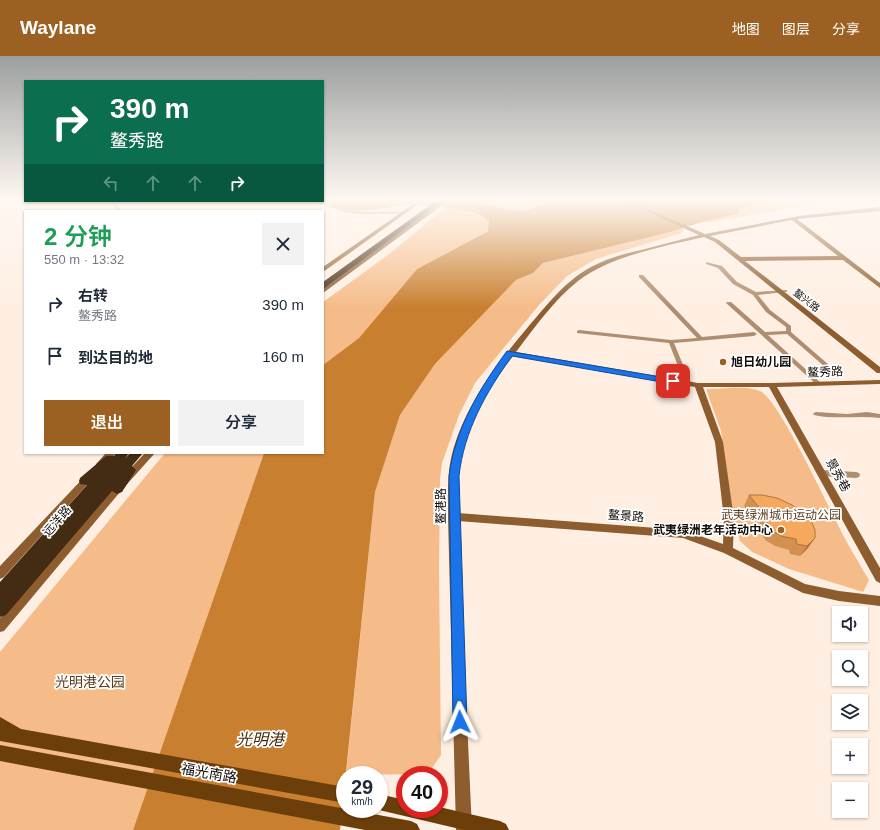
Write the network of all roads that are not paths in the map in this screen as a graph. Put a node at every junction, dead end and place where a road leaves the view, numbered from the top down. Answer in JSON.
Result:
{"nodes":[{"id":1,"x":371,"y":236,"type":"edge"},
{"id":2,"x":381,"y":236,"type":"edge"},
{"id":3,"x":391,"y":236,"type":"edge"},
{"id":4,"x":397,"y":236,"type":"edge"},
{"id":5,"x":697,"y":236,"type":"edge"},
{"id":6,"x":712,"y":236,"type":"edge"},
{"id":7,"x":816,"y":236,"type":"edge"},
{"id":8,"x":844,"y":258,"type":"junction"},
{"id":9,"x":742,"y":259,"type":"junction"},
{"id":10,"x":708,"y":263,"type":"dead end"},
{"id":11,"x":324,"y":269,"type":"edge"},
{"id":12,"x":324,"y":276,"type":"edge"},
{"id":13,"x":641,"y":276,"type":"dead end"},
{"id":14,"x":324,"y":285,"type":"edge"},
{"id":15,"x":880,"y":286,"type":"edge"},
{"id":16,"x":324,"y":290,"type":"edge"},
{"id":17,"x":782,"y":292,"type":"junction"},
{"id":18,"x":755,"y":294,"type":"junction"},
{"id":19,"x":729,"y":303,"type":"dead end"},
{"id":20,"x":579,"y":332,"type":"dead end"},
{"id":21,"x":788,"y":332,"type":"junction"},
{"id":22,"x":754,"y":334,"type":"dead end"},
{"id":23,"x":764,"y":334,"type":"junction"},
{"id":24,"x":701,"y":339,"type":"junction"},
{"id":25,"x":671,"y":342,"type":"junction"},
{"id":26,"x":510,"y":353,"type":"junction"},
{"id":27,"x":880,"y":366,"type":"edge"},
{"id":28,"x":880,"y":371,"type":"edge"},
{"id":29,"x":834,"y":372,"type":"dead end"},
{"id":30,"x":880,"y":382,"type":"edge"},
{"id":31,"x":693,"y":384,"type":"junction"},
{"id":32,"x":819,"y":384,"type":"junction"},
{"id":33,"x":772,"y":385,"type":"junction"},
{"id":34,"x":816,"y":414,"type":"dead end"},
{"id":35,"x":880,"y":416,"type":"edge"},
{"id":36,"x":110,"y":454,"type":"edge"},
{"id":37,"x":116,"y":454,"type":"edge"},
{"id":38,"x":122,"y":454,"type":"edge"},
{"id":39,"x":136,"y":454,"type":"edge"},
{"id":40,"x":140,"y":454,"type":"edge"},
{"id":41,"x":149,"y":454,"type":"edge"},
{"id":42,"x":822,"y":473,"type":"junction"},
{"id":43,"x":856,"y":475,"type":"dead end"},
{"id":44,"x":85,"y":481,"type":"junction"},
{"id":45,"x":117,"y":489,"type":"junction"},
{"id":46,"x":453,"y":518,"type":"junction"},
{"id":47,"x":728,"y":550,"type":"junction"},
{"id":48,"x":0,"y":574,"type":"edge"},
{"id":49,"x":880,"y":578,"type":"edge"},
{"id":50,"x":0,"y":593,"type":"edge"},
{"id":51,"x":880,"y":601,"type":"edge"},
{"id":52,"x":0,"y":610,"type":"edge"},
{"id":53,"x":0,"y":627,"type":"edge"},
{"id":54,"x":0,"y":725,"type":"edge"},
{"id":55,"x":0,"y":733,"type":"edge"},
{"id":56,"x":22,"y":738,"type":"junction"},
{"id":57,"x":4,"y":755,"type":"edge"},
{"id":58,"x":336,"y":793,"type":"edge"},
{"id":59,"x":441,"y":818,"type":"edge"},
{"id":60,"x":464,"y":825,"type":"edge"},
{"id":61,"x":411,"y":830,"type":"edge"},
{"id":62,"x":500,"y":830,"type":"edge"}],
"edges":[{"from":1,"to":11,"type":"main road"},
{"from":2,"to":12,"type":"highway"},
{"from":3,"to":14,"type":"highway"},
{"from":4,"to":16,"type":"main road"},
{"from":5,"to":26,"type":"main road","name":"鳌港路"},
{"from":6,"to":9,"type":"main road","name":"鳌兴路"},
{"from":7,"to":8,"type":"main road"},
{"from":8,"to":9,"type":"main road"},
{"from":8,"to":15,"type":"main road"},
{"from":9,"to":17,"type":"main road","name":"鳌兴路"},
{"from":10,"to":18,"type":"street"},
{"from":13,"to":24,"type":"street"},
{"from":17,"to":18,"type":"street"},
{"from":17,"to":27,"type":"main road","name":"鳌兴路"},
{"from":17,"to":28,"type":"main road","name":"鳌兴路"},
{"from":18,"to":21,"type":"street"},
{"from":19,"to":23,"type":"street"},
{"from":20,"to":25,"type":"street"},
{"from":21,"to":23,"type":"street"},
{"from":21,"to":29,"type":"street"},
{"from":22,"to":24,"type":"street"},
{"from":23,"to":32,"type":"street"},
{"from":24,"to":25,"type":"street"},
{"from":25,"to":31,"type":"street"},
{"from":26,"to":31,"type":"main road","name":"鳌秀路"},
{"from":26,"to":46,"type":"main road","name":"鳌港路"},
{"from":30,"to":32,"type":"main road","name":"鳌秀路"},
{"from":31,"to":33,"type":"main road","name":"鳌秀路"},
{"from":31,"to":47,"type":"main road"},
{"from":32,"to":33,"type":"main road","name":"鳌秀路"},
{"from":33,"to":42,"type":"main road","name":"景秀巷"},
{"from":34,"to":35,"type":"street"},
{"from":36,"to":44,"type":"main road"},
{"from":37,"to":44,"type":"highway"},
{"from":38,"to":50,"type":"highway","name":"远洋路"},
{"from":39,"to":52,"type":"highway","name":"远洋路"},
{"from":40,"to":45,"type":"highway"},
{"from":41,"to":45,"type":"main road"},
{"from":42,"to":43,"type":"street"},
{"from":42,"to":49,"type":"main road","name":"景秀巷"},
{"from":44,"to":48,"type":"main road"},
{"from":45,"to":53,"type":"main road"},
{"from":46,"to":47,"type":"main road","name":"鳌景路"},
{"from":46,"to":60,"type":"main road","name":"鳌港路"},
{"from":47,"to":51,"type":"main road","name":"鳌景路"},
{"from":54,"to":56,"type":"main road"},
{"from":55,"to":56,"type":"main road","name":"福光南路"},
{"from":56,"to":58,"type":"main road","name":"福光南路"},
{"from":57,"to":61,"type":"main road","name":"福光南路"},
{"from":59,"to":60,"type":"main road"},
{"from":60,"to":62,"type":"main road"}]}
